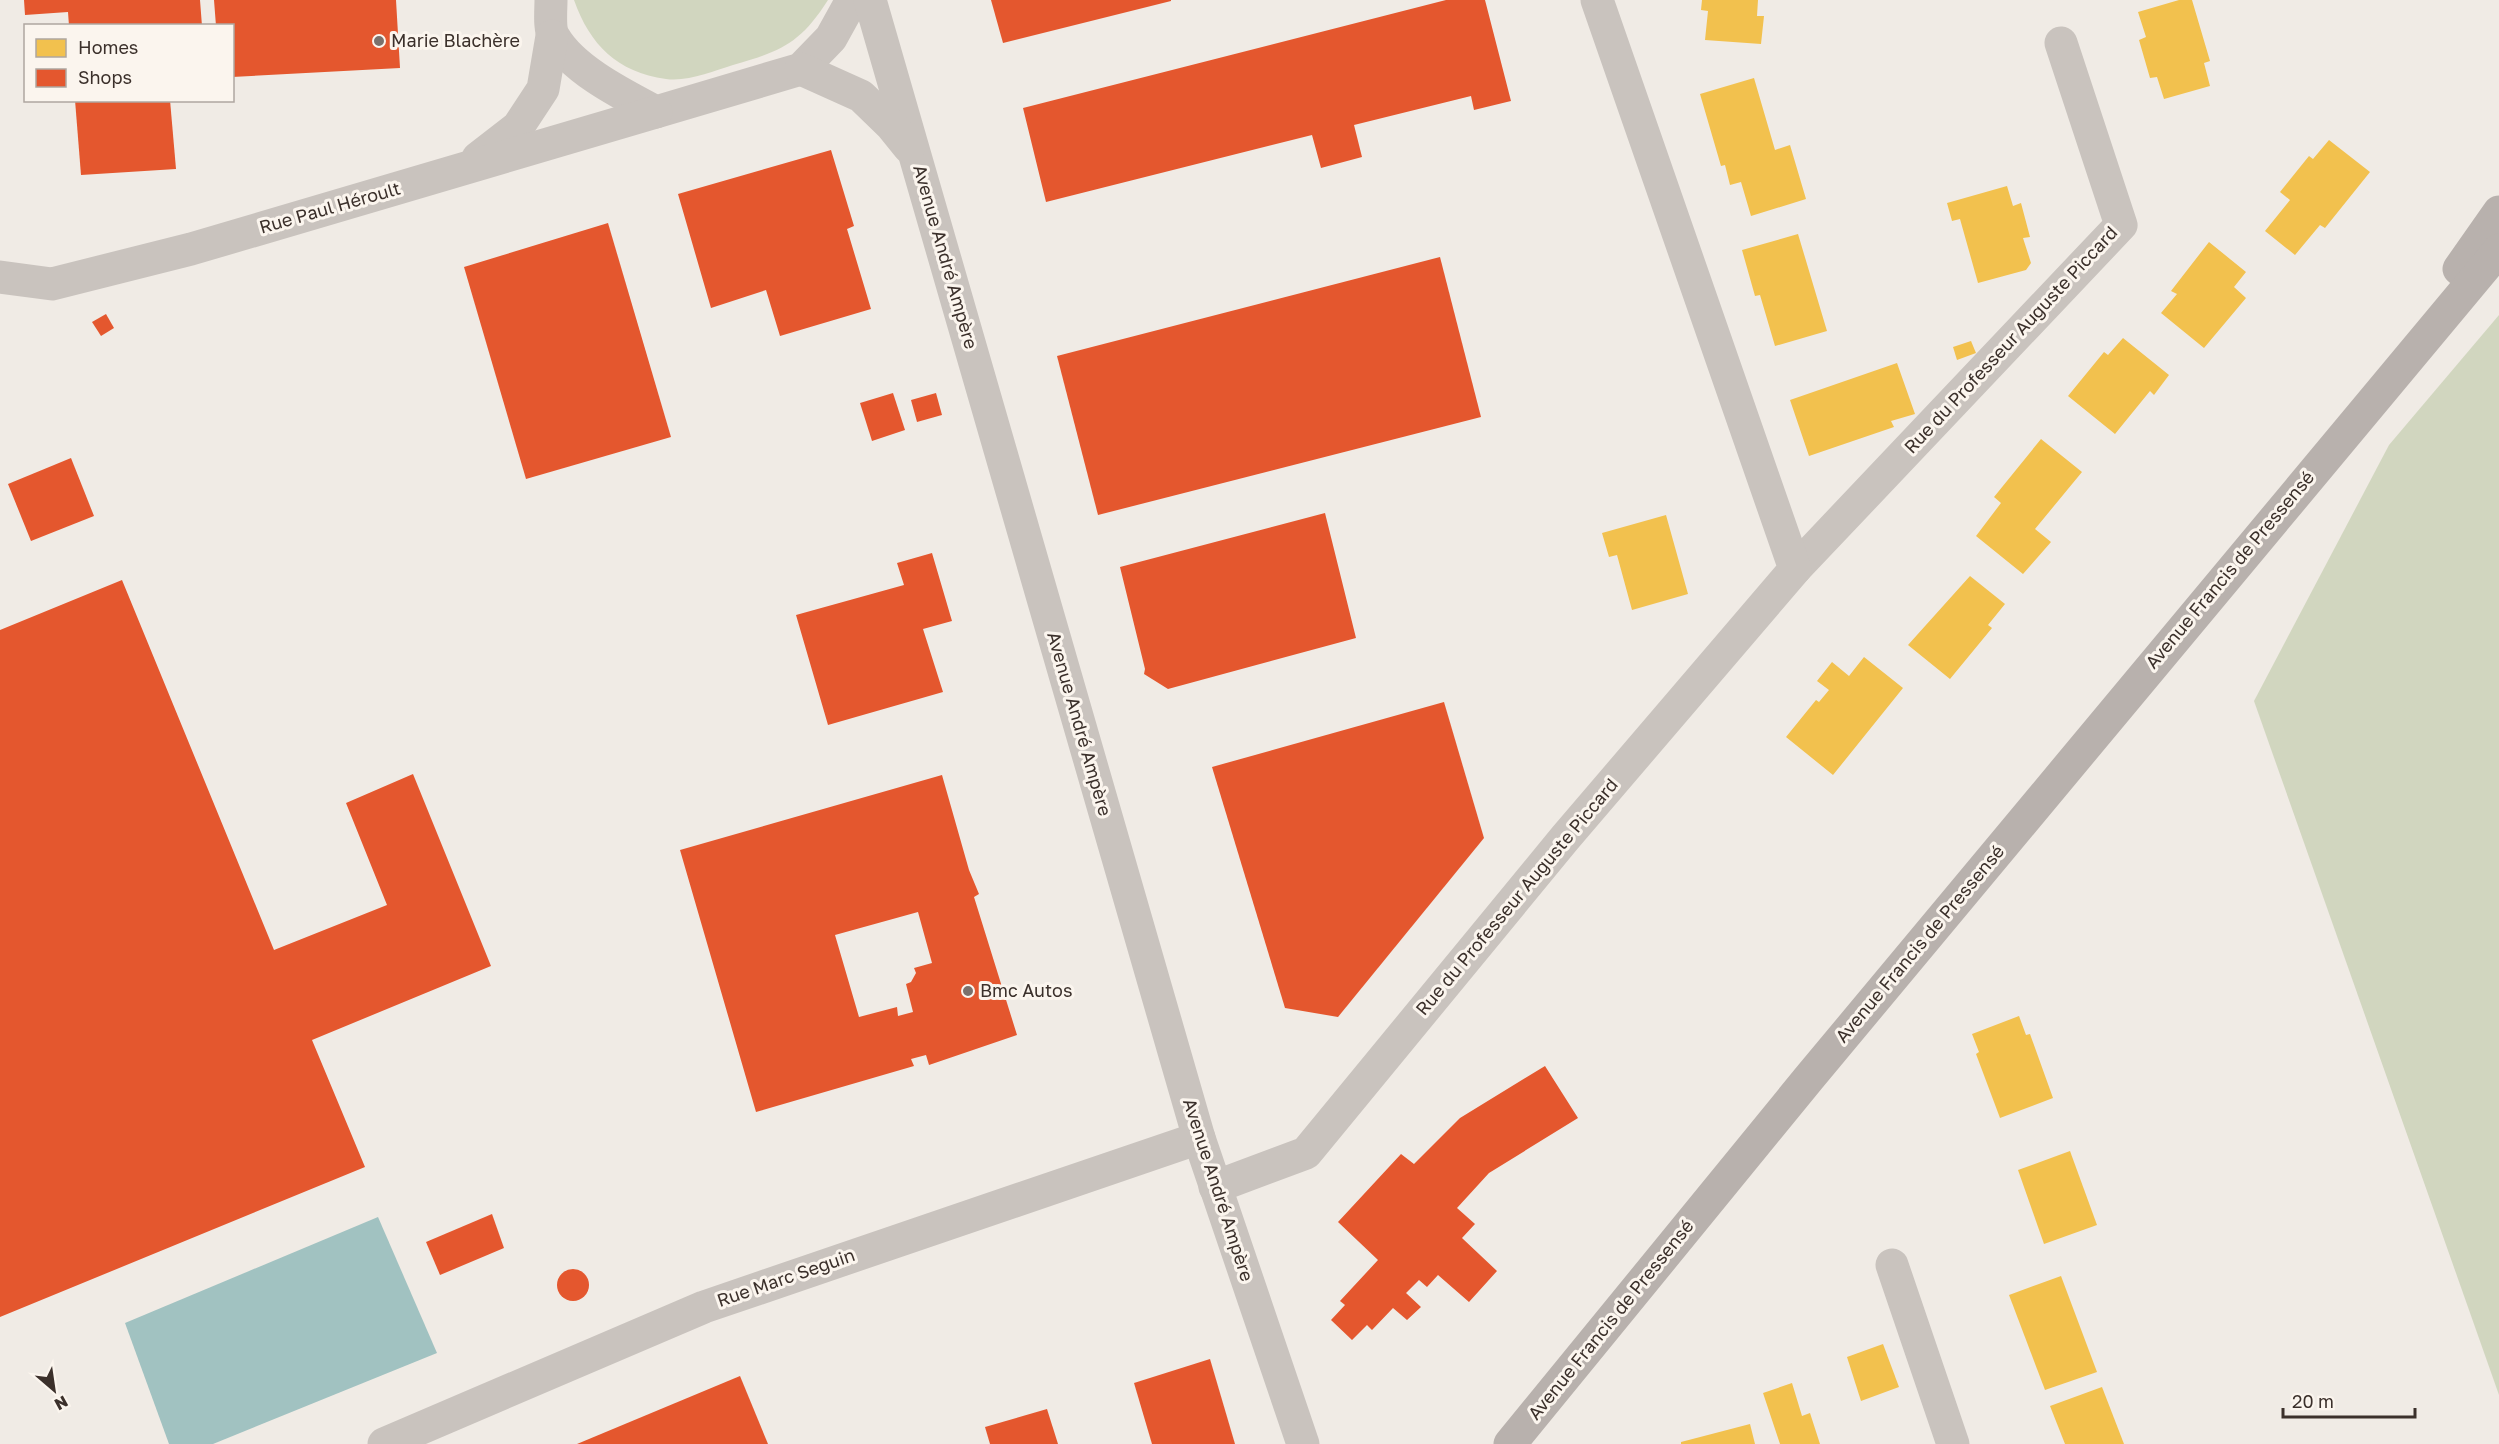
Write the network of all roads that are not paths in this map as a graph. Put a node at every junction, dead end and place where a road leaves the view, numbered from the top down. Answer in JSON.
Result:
{"nodes":[{"id":1,"x":551,"y":0,"type":"edge"},
{"id":2,"x":852,"y":0,"type":"edge"},
{"id":3,"x":870,"y":0,"type":"edge"},
{"id":4,"x":1597,"y":0,"type":"edge"},
{"id":5,"x":552,"y":36,"type":"junction"},
{"id":6,"x":2061,"y":43,"type":"dead end"},
{"id":7,"x":801,"y":69,"type":"junction"},
{"id":8,"x":656,"y":112,"type":"junction"},
{"id":9,"x":917,"y":158,"type":"junction"},
{"id":10,"x":465,"y":168,"type":"junction"},
{"id":11,"x":2499,"y":212,"type":"edge"},
{"id":12,"x":2499,"y":250,"type":"edge"},
{"id":13,"x":0,"y":277,"type":"edge"},
{"id":14,"x":2333,"y":447,"type":"junction"},
{"id":15,"x":1795,"y":569,"type":"junction"},
{"id":16,"x":1199,"y":1138,"type":"junction"},
{"id":17,"x":1215,"y":1187,"type":"junction"},
{"id":18,"x":1892,"y":1265,"type":"dead end"},
{"id":19,"x":384,"y":1444,"type":"edge"},
{"id":20,"x":1303,"y":1444,"type":"edge"},
{"id":21,"x":1510,"y":1444,"type":"edge"},
{"id":22,"x":1953,"y":1444,"type":"edge"}],
"edges":[{"from":1,"to":5,"type":"street"},
{"from":2,"to":7,"type":"street"},
{"from":3,"to":9,"type":"street","name":"Avenue André Ampère"},
{"from":4,"to":15,"type":"street"},
{"from":5,"to":8,"type":"street"},
{"from":5,"to":10,"type":"street"},
{"from":6,"to":15,"type":"street","name":"Rue du Professeur Auguste Piccard"},
{"from":7,"to":8,"type":"street","name":"Rue Paul Héroult"},
{"from":7,"to":9,"type":"street"},
{"from":8,"to":10,"type":"street","name":"Rue Paul Héroult"},
{"from":9,"to":16,"type":"street","name":"Avenue André Ampère"},
{"from":10,"to":13,"type":"street","name":"Rue Paul Héroult"},
{"from":11,"to":14,"type":"main road","name":"Avenue Francis de Pressensé"},
{"from":12,"to":14,"type":"main road","name":"Avenue Francis de Pressensé"},
{"from":14,"to":21,"type":"main road","name":"Avenue Francis de Pressensé"},
{"from":15,"to":17,"type":"street","name":"Rue du Professeur Auguste Piccard"},
{"from":16,"to":17,"type":"street","name":"Avenue André Ampère"},
{"from":16,"to":19,"type":"street","name":"Rue Marc Seguin"},
{"from":17,"to":20,"type":"street","name":"Avenue André Ampère"},
{"from":18,"to":22,"type":"street"}]}
